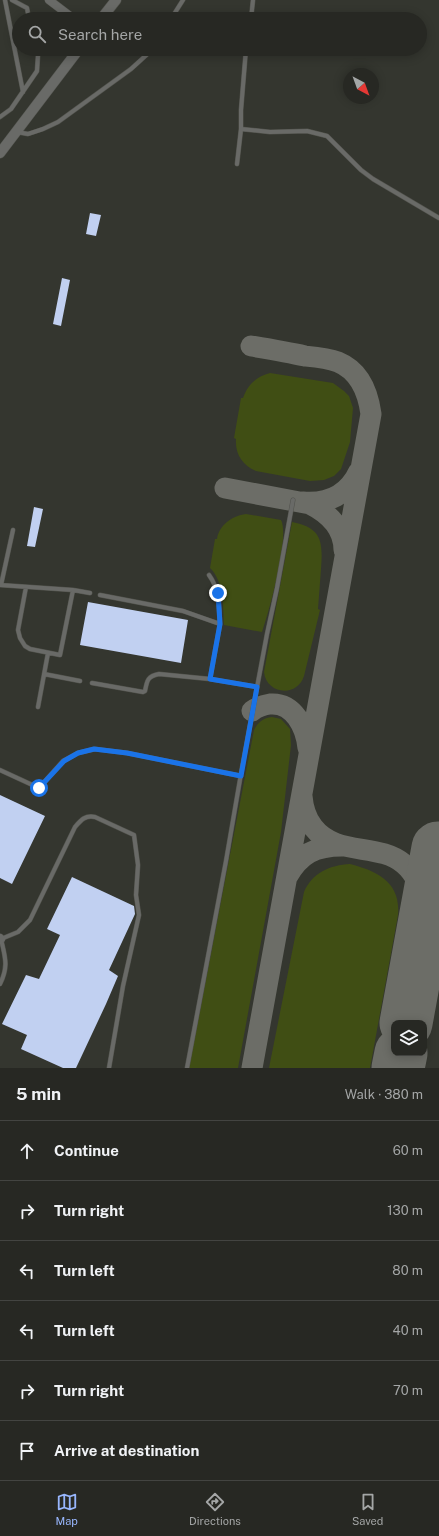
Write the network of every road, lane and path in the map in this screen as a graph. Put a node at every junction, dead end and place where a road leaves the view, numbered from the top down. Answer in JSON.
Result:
{"nodes":[{"id":1,"x":5,"y":0,"type":"edge"},
{"id":2,"x":12,"y":0,"type":"edge"},
{"id":3,"x":49,"y":0,"type":"edge"},
{"id":4,"x":116,"y":0,"type":"edge"},
{"id":5,"x":183,"y":0,"type":"edge"},
{"id":6,"x":253,"y":0,"type":"edge"},
{"id":7,"x":28,"y":12,"type":"edge"},
{"id":8,"x":65,"y":12,"type":"edge"},
{"id":9,"x":107,"y":12,"type":"edge"},
{"id":10,"x":175,"y":12,"type":"edge"},
{"id":11,"x":252,"y":12,"type":"edge"},
{"id":12,"x":12,"y":36,"type":"edge"},
{"id":13,"x":16,"y":56,"type":"edge"},
{"id":14,"x":38,"y":56,"type":"edge"},
{"id":15,"x":74,"y":56,"type":"edge"},
{"id":16,"x":145,"y":56,"type":"edge"},
{"id":17,"x":245,"y":56,"type":"edge"},
{"id":18,"x":23,"y":92,"type":"junction"},
{"id":19,"x":0,"y":117,"type":"edge"},
{"id":20,"x":241,"y":129,"type":"junction"},
{"id":21,"x":16,"y":132,"type":"junction"},
{"id":22,"x":0,"y":153,"type":"edge"},
{"id":23,"x":237,"y":164,"type":"dead end"},
{"id":24,"x":439,"y":218,"type":"edge"},
{"id":25,"x":293,"y":500,"type":"dead end"},
{"id":26,"x":13,"y":530,"type":"dead end"},
{"id":27,"x":209,"y":576,"type":"dead end"},
{"id":28,"x":1,"y":585,"type":"edge"},
{"id":29,"x":26,"y":587,"type":"junction"},
{"id":30,"x":72,"y":590,"type":"junction"},
{"id":31,"x":90,"y":593,"type":"dead end"},
{"id":32,"x":100,"y":596,"type":"dead end"},
{"id":33,"x":220,"y":624,"type":"junction"},
{"id":34,"x":48,"y":653,"type":"junction"},
{"id":35,"x":44,"y":674,"type":"junction"},
{"id":36,"x":210,"y":679,"type":"junction"},
{"id":37,"x":80,"y":681,"type":"dead end"},
{"id":38,"x":92,"y":683,"type":"dead end"},
{"id":39,"x":257,"y":687,"type":"junction"},
{"id":40,"x":38,"y":707,"type":"dead end"},
{"id":41,"x":0,"y":770,"type":"edge"},
{"id":42,"x":241,"y":776,"type":"junction"},
{"id":43,"x":0,"y":939,"type":"edge"},
{"id":44,"x":0,"y":984,"type":"edge"},
{"id":45,"x":109,"y":1068,"type":"edge"},
{"id":46,"x":187,"y":1068,"type":"edge"}],
"edges":[{"from":1,"to":12,"type":"lane"},
{"from":2,"to":7,"type":"lane"},
{"from":3,"to":8,"type":"street"},
{"from":4,"to":9,"type":"street"},
{"from":5,"to":10,"type":"lane"},
{"from":6,"to":11,"type":"lane"},
{"from":13,"to":18,"type":"lane"},
{"from":14,"to":18,"type":"lane"},
{"from":15,"to":21,"type":"street"},
{"from":16,"to":21,"type":"lane"},
{"from":17,"to":20,"type":"lane"},
{"from":18,"to":19,"type":"lane"},
{"from":20,"to":23,"type":"lane"},
{"from":20,"to":24,"type":"lane"},
{"from":21,"to":22,"type":"street"},
{"from":25,"to":39,"type":"lane"},
{"from":26,"to":28,"type":"lane"},
{"from":27,"to":33,"type":"lane"},
{"from":28,"to":29,"type":"lane"},
{"from":29,"to":30,"type":"lane"},
{"from":29,"to":34,"type":"lane"},
{"from":30,"to":31,"type":"lane"},
{"from":30,"to":34,"type":"lane"},
{"from":32,"to":33,"type":"lane"},
{"from":33,"to":36,"type":"lane"},
{"from":34,"to":35,"type":"lane"},
{"from":35,"to":37,"type":"lane"},
{"from":35,"to":40,"type":"lane"},
{"from":36,"to":38,"type":"lane"},
{"from":36,"to":39,"type":"lane"},
{"from":39,"to":42,"type":"lane"},
{"from":41,"to":42,"type":"lane"},
{"from":42,"to":46,"type":"lane"},
{"from":43,"to":44,"type":"lane"},
{"from":43,"to":45,"type":"lane"}]}
